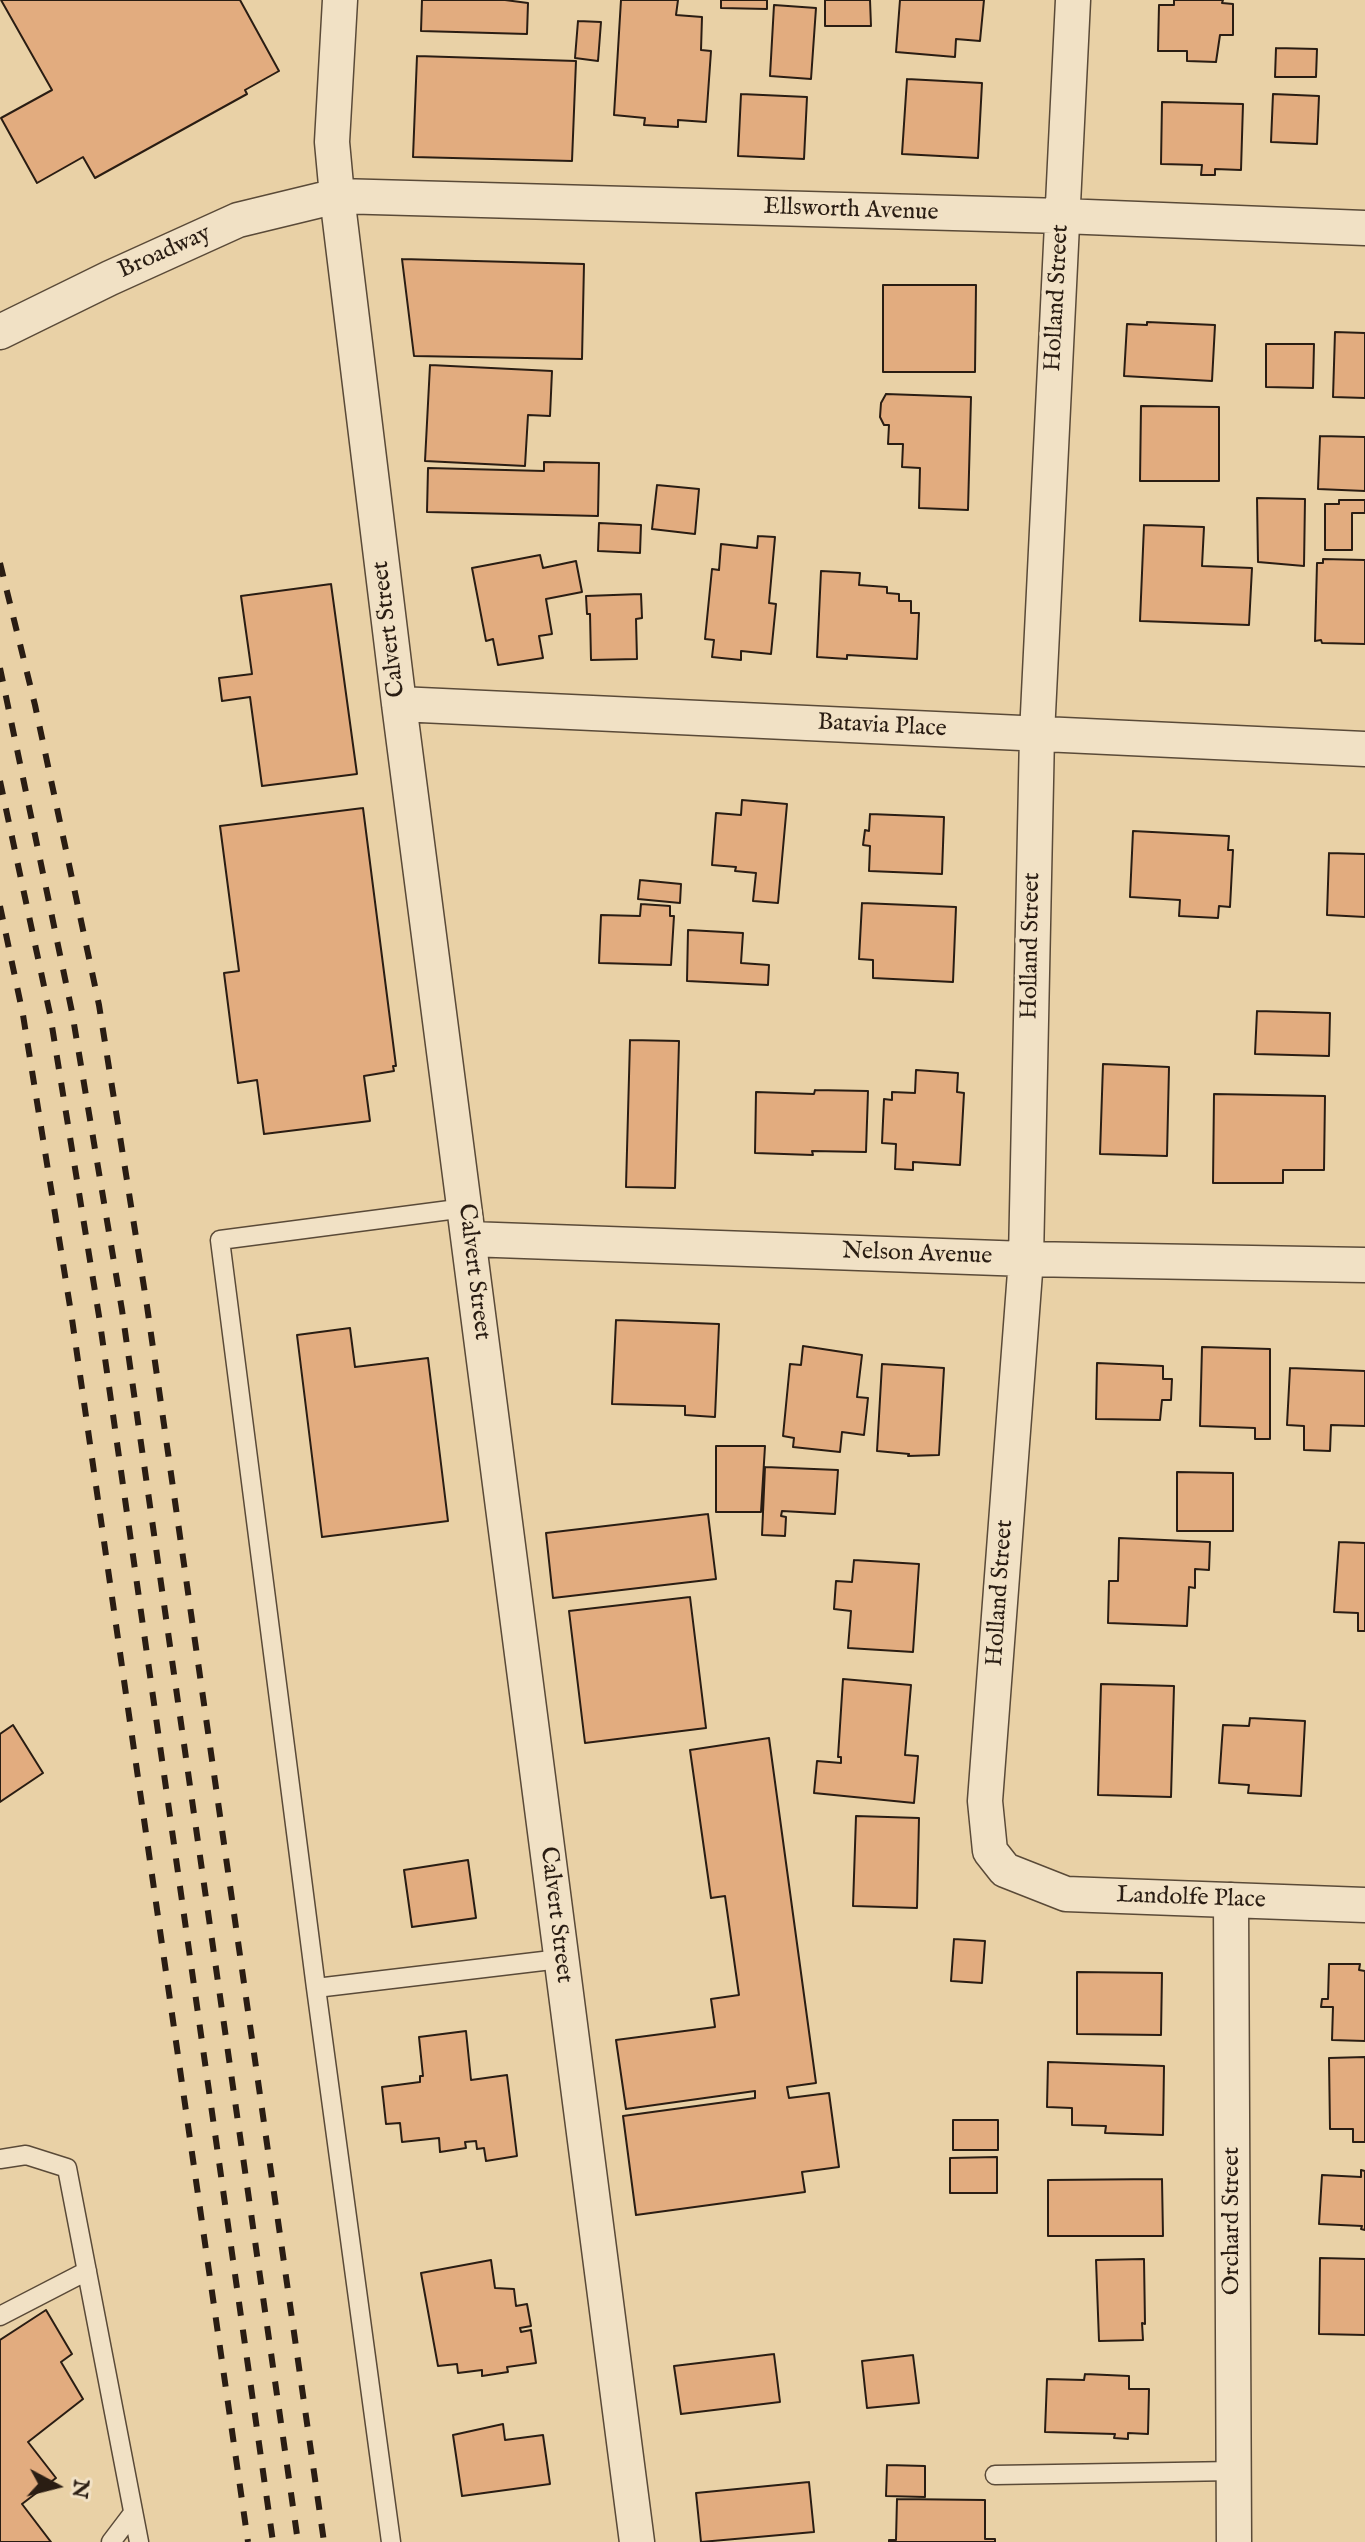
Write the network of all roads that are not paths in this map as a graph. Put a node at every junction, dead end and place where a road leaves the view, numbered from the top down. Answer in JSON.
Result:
{"nodes":[{"id":1,"x":340,"y":0,"type":"edge"},
{"id":2,"x":1073,"y":0,"type":"edge"},
{"id":3,"x":337,"y":196,"type":"junction"},
{"id":4,"x":1062,"y":216,"type":"junction"},
{"id":5,"x":1365,"y":228,"type":"edge"},
{"id":6,"x":6,"y":329,"type":"edge"},
{"id":7,"x":399,"y":704,"type":"junction"},
{"id":8,"x":1037,"y":734,"type":"junction"},
{"id":9,"x":1365,"y":749,"type":"edge"},
{"id":10,"x":467,"y":1224,"type":"junction"},
{"id":11,"x":1026,"y":1259,"type":"junction"},
{"id":12,"x":1365,"y":1265,"type":"edge"},
{"id":13,"x":1020,"y":1875,"type":"joint"},
{"id":14,"x":1231,"y":1900,"type":"junction"},
{"id":15,"x":1365,"y":1905,"type":"edge"},
{"id":16,"x":560,"y":1959,"type":"junction"},
{"id":17,"x":316,"y":1988,"type":"junction"},
{"id":18,"x":0,"y":2159,"type":"edge"},
{"id":19,"x":87,"y":2271,"type":"junction"},
{"id":20,"x":0,"y":2316,"type":"edge"},
{"id":21,"x":1234,"y":2471,"type":"junction"},
{"id":22,"x":995,"y":2475,"type":"dead end"},
{"id":23,"x":133,"y":2513,"type":"junction"},
{"id":24,"x":111,"y":2542,"type":"edge"},
{"id":25,"x":139,"y":2542,"type":"edge"},
{"id":26,"x":391,"y":2542,"type":"edge"},
{"id":27,"x":637,"y":2542,"type":"edge"},
{"id":28,"x":1234,"y":2542,"type":"edge"}],
"edges":[{"from":1,"to":3,"type":"street","name":"Calvert Street"},
{"from":2,"to":4,"type":"street","name":"Holland Street"},
{"from":3,"to":4,"type":"street","name":"Ellsworth Avenue"},
{"from":3,"to":6,"type":"street","name":"Broadway"},
{"from":3,"to":7,"type":"street","name":"Calvert Street"},
{"from":4,"to":5,"type":"street","name":"Ellsworth Avenue"},
{"from":4,"to":8,"type":"street","name":"Holland Street"},
{"from":7,"to":8,"type":"street","name":"Batavia Place"},
{"from":7,"to":10,"type":"street","name":"Calvert Street"},
{"from":8,"to":9,"type":"street","name":"Batavia Place"},
{"from":8,"to":11,"type":"street","name":"Holland Street"},
{"from":10,"to":11,"type":"street","name":"Nelson Avenue"},
{"from":10,"to":16,"type":"street","name":"Calvert Street"},
{"from":10,"to":17,"type":"lane"},
{"from":11,"to":12,"type":"street","name":"Nelson Avenue"},
{"from":11,"to":13,"type":"street","name":"Holland Street"},
{"from":13,"to":14,"type":"street","name":"Landolfe Place"},
{"from":14,"to":15,"type":"street","name":"Landolfe Place"},
{"from":14,"to":21,"type":"street","name":"Orchard Street"},
{"from":16,"to":17,"type":"lane"},
{"from":16,"to":27,"type":"street","name":"Calvert Street"},
{"from":17,"to":26,"type":"lane"},
{"from":18,"to":19,"type":"lane"},
{"from":19,"to":20,"type":"lane"},
{"from":19,"to":23,"type":"lane"},
{"from":21,"to":22,"type":"lane"},
{"from":21,"to":28,"type":"street","name":"Orchard Street"},
{"from":23,"to":24,"type":"lane"},
{"from":23,"to":25,"type":"lane"}]}
